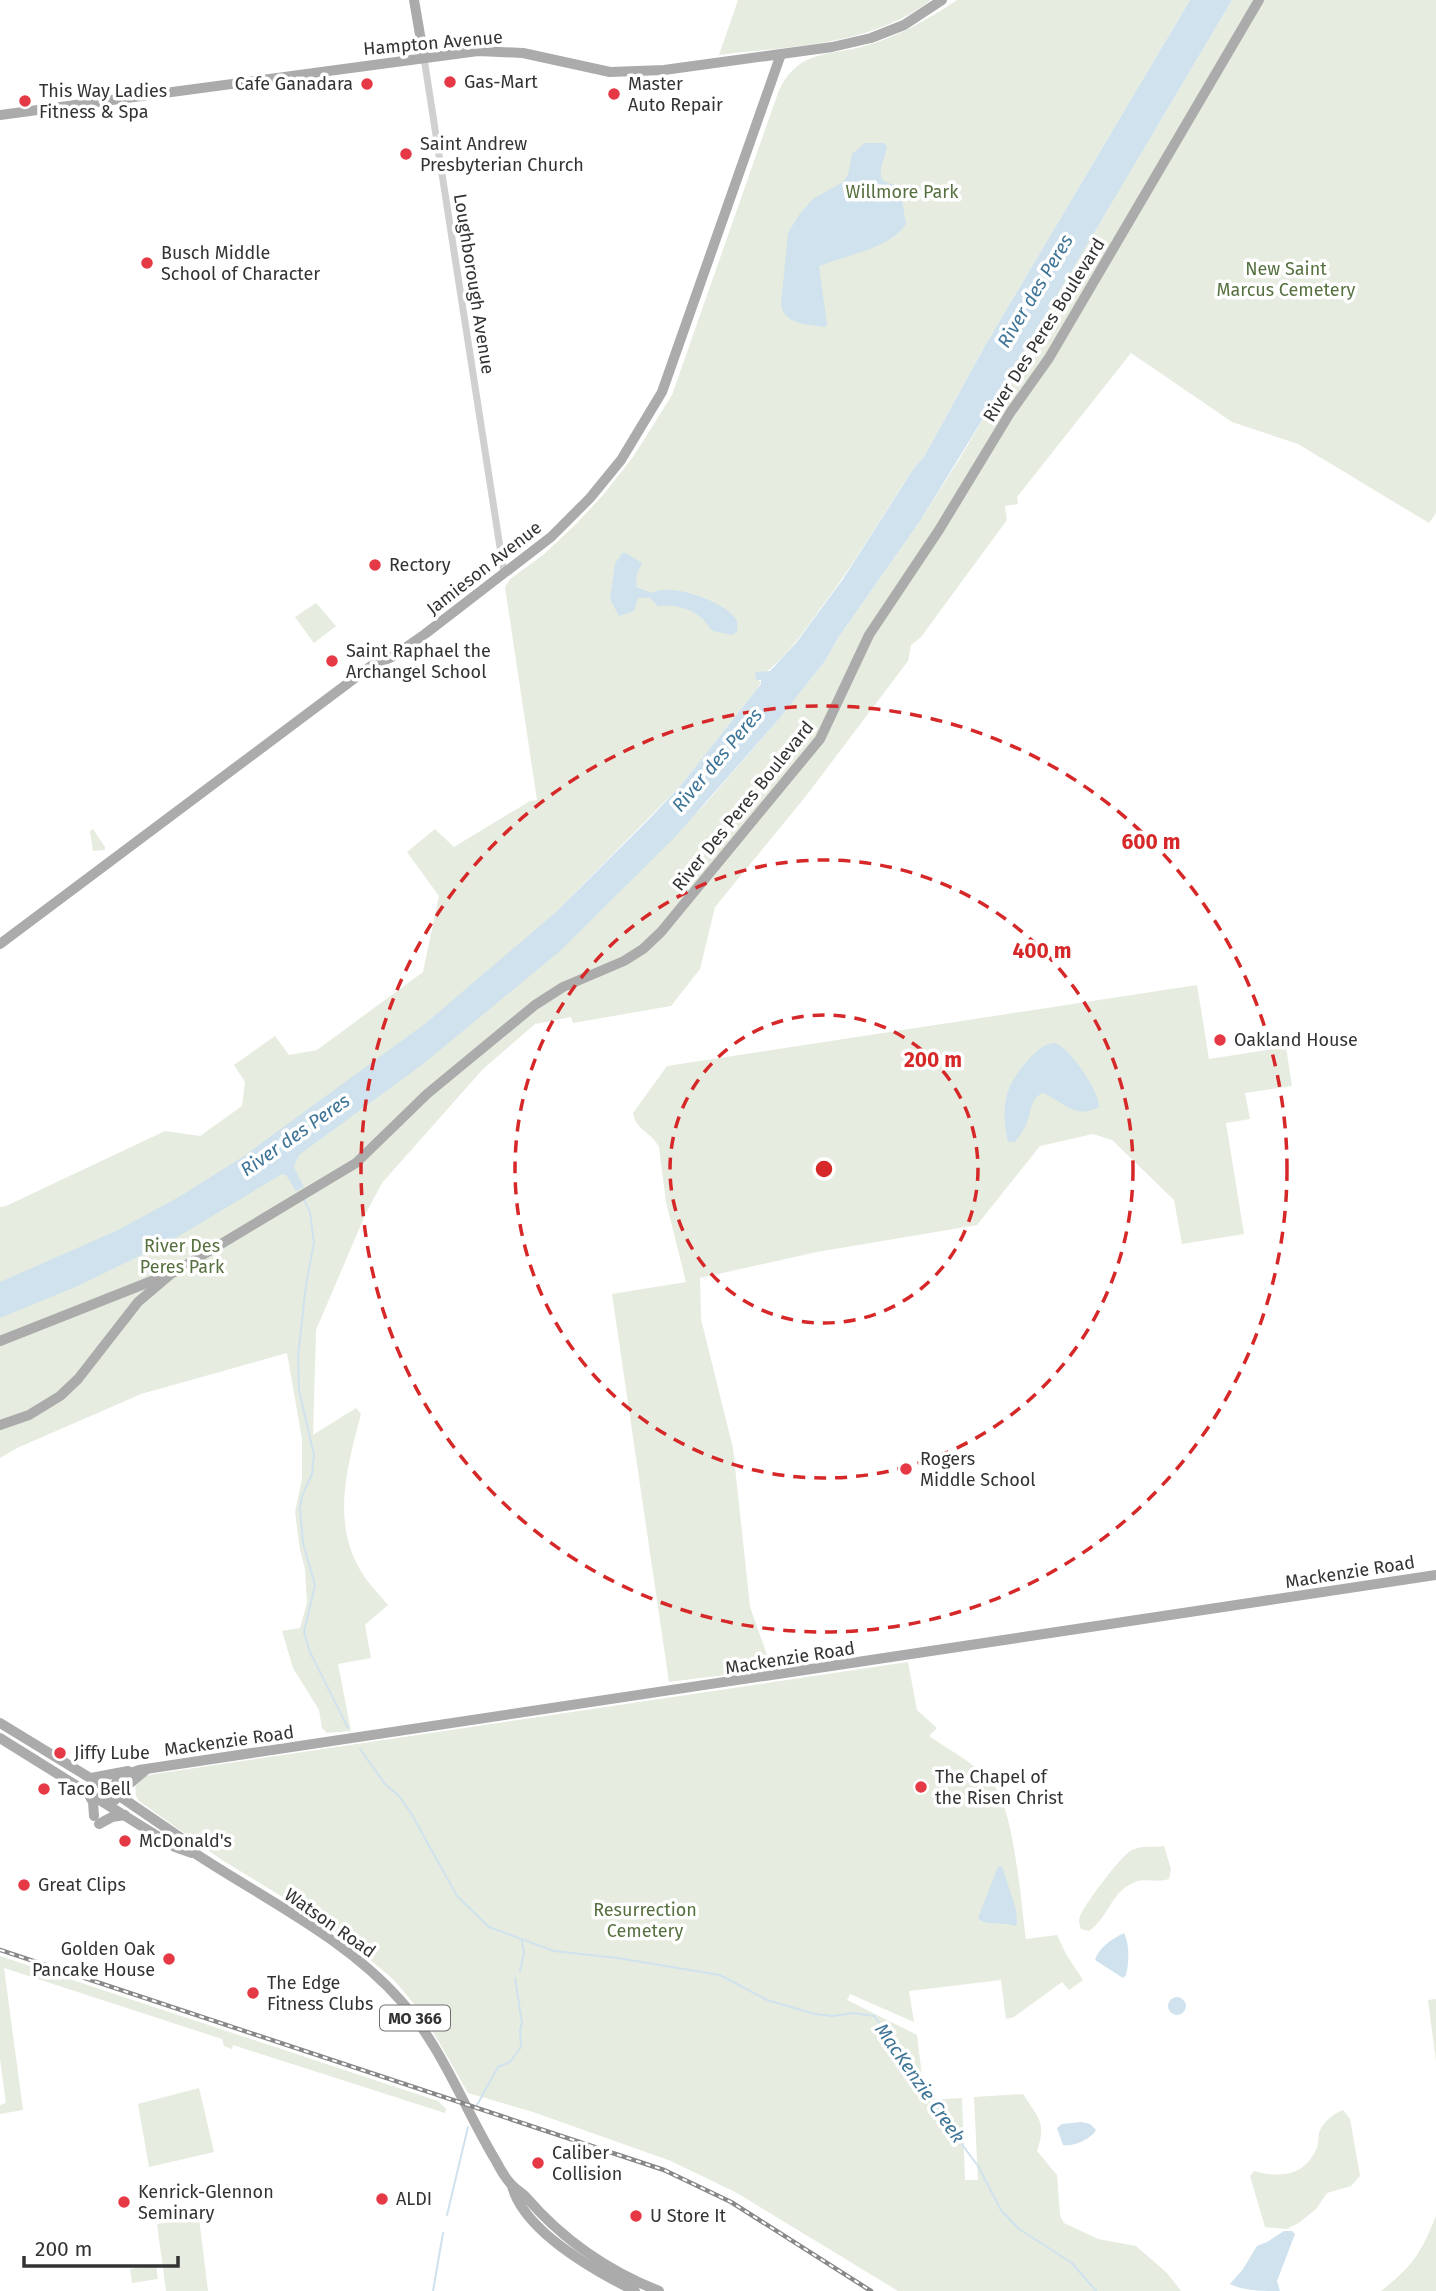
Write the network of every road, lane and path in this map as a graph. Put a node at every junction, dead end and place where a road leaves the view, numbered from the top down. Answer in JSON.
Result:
{"nodes":[{"id":1,"x":414,"y":0,"type":"edge"},
{"id":2,"x":942,"y":0,"type":"edge"},
{"id":3,"x":1259,"y":0,"type":"edge"},
{"id":4,"x":781,"y":54,"type":"junction"},
{"id":5,"x":424,"y":58,"type":"junction"},
{"id":6,"x":0,"y":116,"type":"edge"},
{"id":7,"x":504,"y":573,"type":"junction"},
{"id":8,"x":0,"y":944,"type":"edge"},
{"id":9,"x":171,"y":1274,"type":"junction"},
{"id":10,"x":0,"y":1341,"type":"edge"},
{"id":11,"x":0,"y":1425,"type":"edge"},
{"id":12,"x":1436,"y":1575,"type":"edge"},
{"id":13,"x":0,"y":1723,"type":"edge"},
{"id":14,"x":0,"y":1738,"type":"edge"},
{"id":15,"x":134,"y":1775,"type":"junction"},
{"id":16,"x":90,"y":1778,"type":"junction"},
{"id":17,"x":87,"y":1791,"type":"junction"},
{"id":18,"x":114,"y":1793,"type":"junction"},
{"id":19,"x":107,"y":1804,"type":"junction"},
{"id":20,"x":137,"y":1808,"type":"junction"},
{"id":21,"x":125,"y":1815,"type":"junction"},
{"id":22,"x":196,"y":1854,"type":"junction"},
{"id":23,"x":512,"y":2185,"type":"junction"},
{"id":24,"x":630,"y":2290,"type":"edge"},
{"id":25,"x":659,"y":2291,"type":"edge"}],
"edges":[{"from":1,"to":5,"type":"main road","name":"Loughborough Avenue"},
{"from":2,"to":4,"type":"main road","name":"Hampton Avenue"},
{"from":3,"to":9,"type":"main road","name":"River Des Peres Boulevard"},
{"from":4,"to":5,"type":"main road","name":"Hampton Avenue"},
{"from":4,"to":7,"type":"main road","name":"Jamieson Avenue"},
{"from":5,"to":6,"type":"main road","name":"Hampton Avenue"},
{"from":5,"to":7,"type":"street","name":"Loughborough Avenue"},
{"from":7,"to":8,"type":"main road","name":"Jamieson Avenue"},
{"from":9,"to":10,"type":"main road","name":"River Des Peres Boulevard"},
{"from":9,"to":11,"type":"main road","name":"River Des Peres Boulevard"},
{"from":12,"to":15,"type":"main road","name":"Mackenzie Road"},
{"from":13,"to":16,"type":"main road","name":"Watson Road","number":"MO 366"},
{"from":14,"to":17,"type":"main road","name":"Watson Road","number":"MO 366"},
{"from":15,"to":16,"type":"main road","name":"Mackenzie Road"},
{"from":15,"to":18,"type":"main road"},
{"from":15,"to":20,"type":"main road"},
{"from":16,"to":18,"type":"main road","name":"Watson Road","number":"MO 366"},
{"from":17,"to":19,"type":"main road","name":"Watson Road","number":"MO 366"},
{"from":17,"to":21,"type":"main road"},
{"from":18,"to":19,"type":"main road"},
{"from":18,"to":20,"type":"main road","name":"Watson Road","number":"MO 366"},
{"from":19,"to":21,"type":"main road","name":"Watson Road","number":"MO 366"},
{"from":20,"to":22,"type":"main road","name":"Watson Road","number":"MO 366"},
{"from":21,"to":22,"type":"main road","name":"Watson Road","number":"MO 366"},
{"from":22,"to":23,"type":"main road","name":"Watson Road","number":"MO 366"},
{"from":23,"to":24,"type":"main road","name":"Watson Road","number":"MO 366"},
{"from":23,"to":25,"type":"main road","name":"Watson Road","number":"MO 366"}]}
